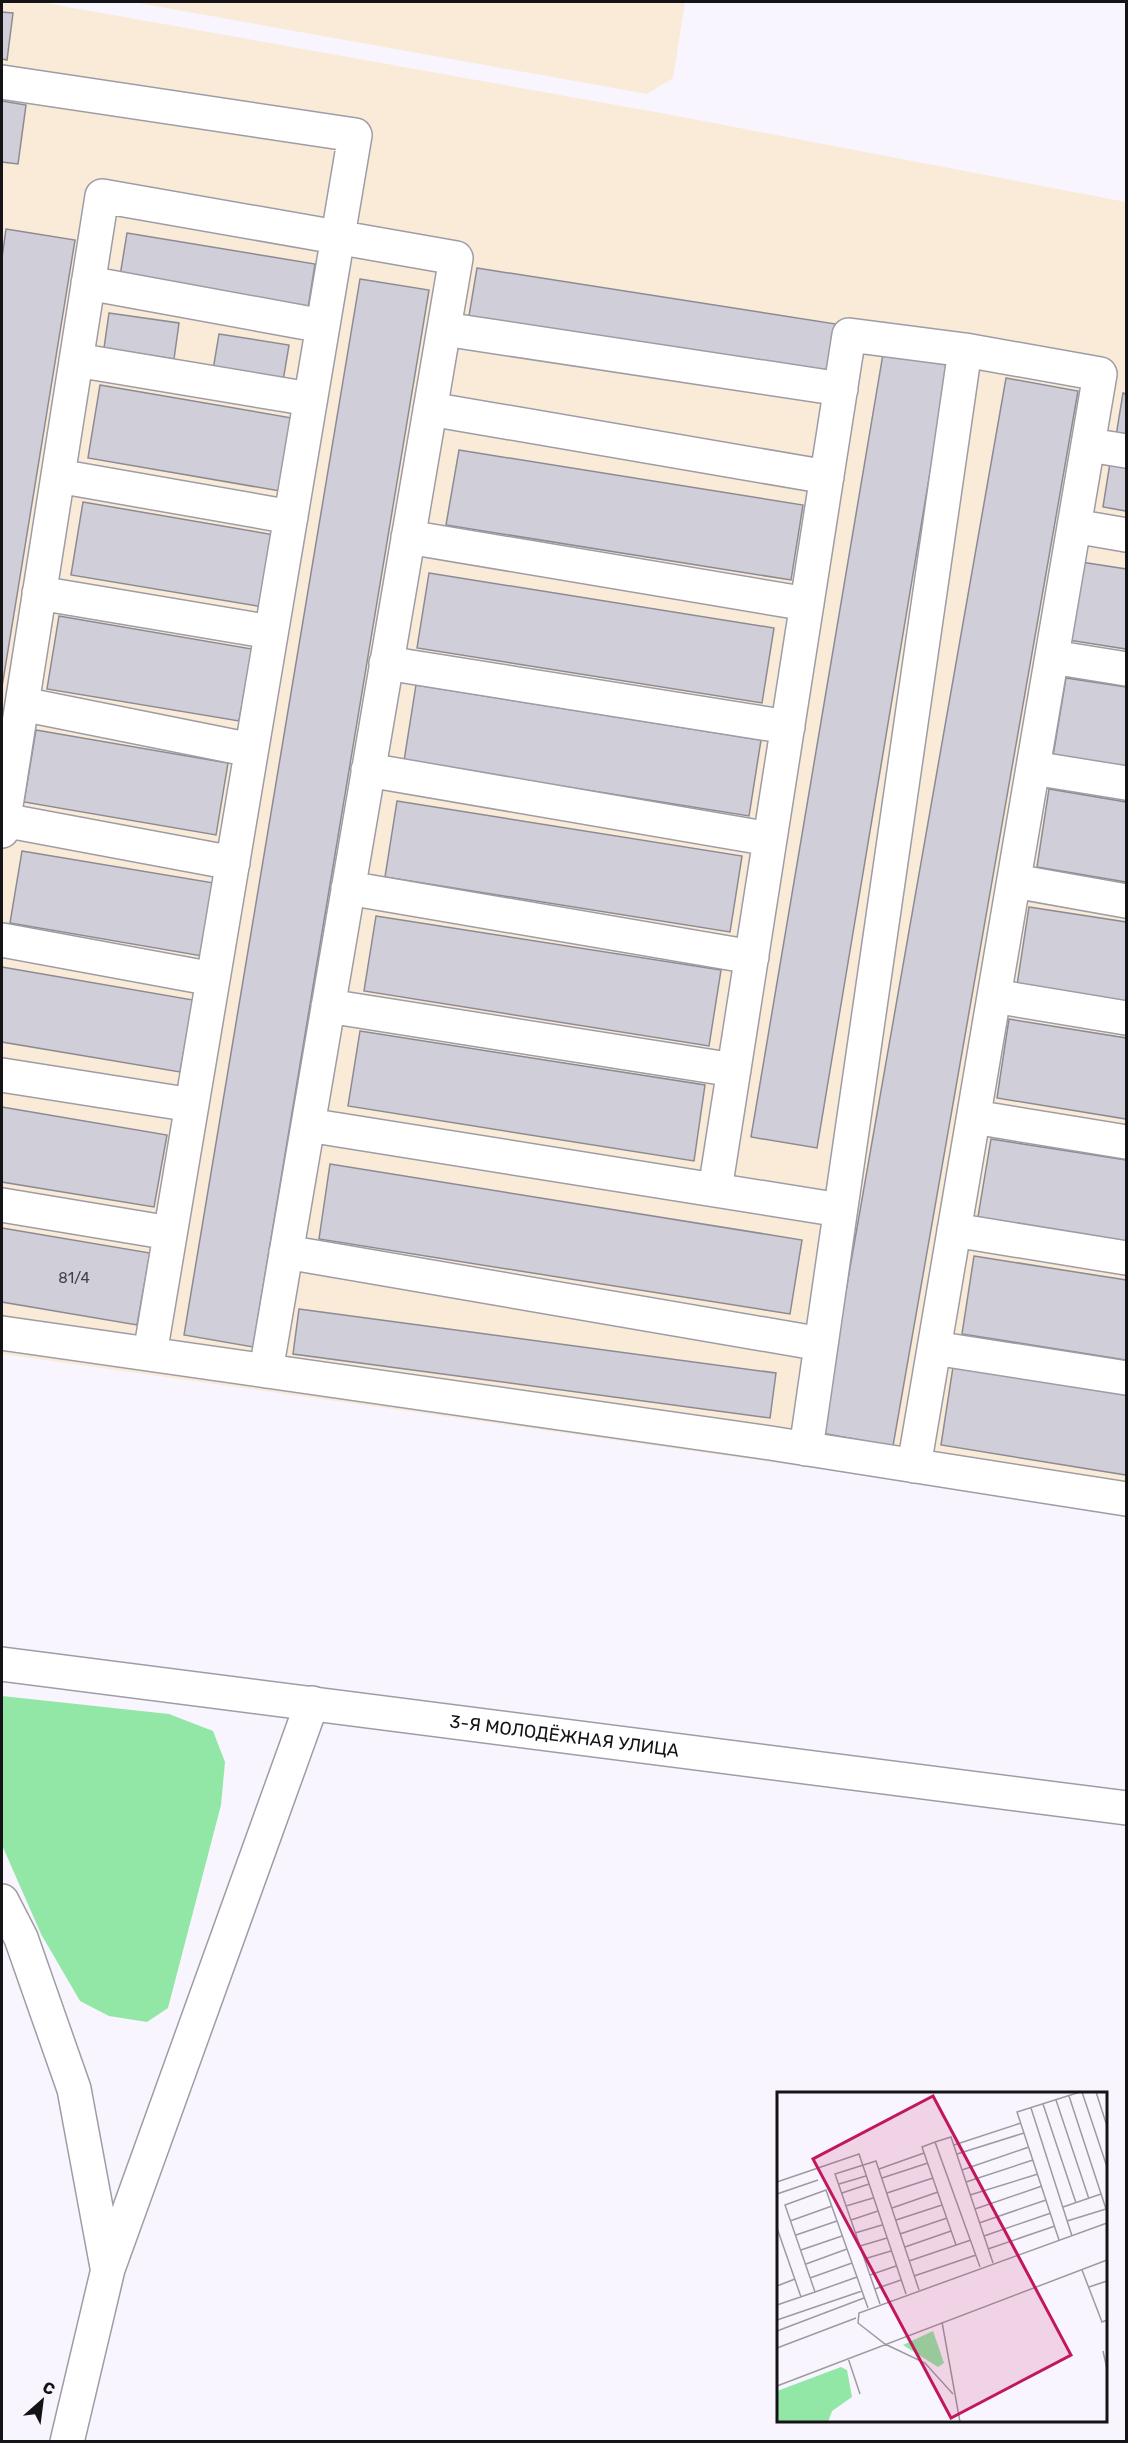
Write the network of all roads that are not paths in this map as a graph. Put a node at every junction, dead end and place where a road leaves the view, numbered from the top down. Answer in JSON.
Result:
{"nodes":[{"id":1,"x":2,"y":82,"type":"edge"},
{"id":2,"x":338,"y":236,"type":"junction"},
{"id":3,"x":88,"y":283,"type":"junction"},
{"id":4,"x":323,"y":326,"type":"junction"},
{"id":5,"x":444,"y":329,"type":"junction"},
{"id":6,"x":965,"y":350,"type":"junction"},
{"id":7,"x":76,"y":360,"type":"junction"},
{"id":8,"x":841,"y":389,"type":"junction"},
{"id":9,"x":310,"y":399,"type":"junction"},
{"id":10,"x":430,"y":409,"type":"junction"},
{"id":11,"x":1089,"y":445,"type":"junction"},
{"id":12,"x":1126,"y":451,"type":"edge"},
{"id":13,"x":58,"y":476,"type":"junction"},
{"id":14,"x":827,"y":477,"type":"junction"},
{"id":15,"x":291,"y":517,"type":"junction"},
{"id":16,"x":1074,"y":526,"type":"junction"},
{"id":17,"x":1126,"y":535,"type":"edge"},
{"id":18,"x":408,"y":537,"type":"junction"},
{"id":19,"x":39,"y":594,"type":"junction"},
{"id":20,"x":807,"y":604,"type":"junction"},
{"id":21,"x":271,"y":632,"type":"junction"},
{"id":22,"x":1052,"y":657,"type":"junction"},
{"id":23,"x":386,"y":663,"type":"junction"},
{"id":24,"x":1126,"y":669,"type":"edge"},
{"id":25,"x":22,"y":704,"type":"junction"},
{"id":26,"x":788,"y":728,"type":"junction"},
{"id":27,"x":251,"y":750,"type":"junction"},
{"id":28,"x":1033,"y":768,"type":"junction"},
{"id":29,"x":368,"y":770,"type":"junction"},
{"id":30,"x":1126,"y":783,"type":"edge"},
{"id":31,"x":2,"y":826,"type":"edge"},
{"id":32,"x":771,"y":839,"type":"junction"},
{"id":33,"x":233,"y":863,"type":"junction"},
{"id":34,"x":1014,"y":881,"type":"junction"},
{"id":35,"x":348,"y":888,"type":"junction"},
{"id":36,"x":1126,"y":901,"type":"edge"},
{"id":37,"x":2,"y":940,"type":"edge"},
{"id":38,"x":752,"y":957,"type":"junction"},
{"id":39,"x":213,"y":979,"type":"junction"},
{"id":40,"x":994,"y":996,"type":"junction"},
{"id":41,"x":328,"y":1006,"type":"junction"},
{"id":42,"x":1126,"y":1018,"type":"edge"},
{"id":43,"x":734,"y":1070,"type":"junction"},
{"id":44,"x":2,"y":1075,"type":"edge"},
{"id":45,"x":192,"y":1105,"type":"junction"},
{"id":46,"x":974,"y":1117,"type":"junction"},
{"id":47,"x":308,"y":1125,"type":"junction"},
{"id":48,"x":1126,"y":1142,"type":"edge"},
{"id":49,"x":715,"y":1190,"type":"junction"},
{"id":50,"x":2,"y":1205,"type":"edge"},
{"id":51,"x":840,"y":1210,"type":"junction"},
{"id":52,"x":954,"y":1230,"type":"junction"},
{"id":53,"x":170,"y":1233,"type":"junction"},
{"id":54,"x":286,"y":1252,"type":"junction"},
{"id":55,"x":1126,"y":1258,"type":"edge"},
{"id":56,"x":2,"y":1333,"type":"edge"},
{"id":57,"x":821,"y":1344,"type":"junction"},
{"id":58,"x":934,"y":1348,"type":"junction"},
{"id":59,"x":150,"y":1354,"type":"junction"},
{"id":60,"x":266,"y":1371,"type":"junction"},
{"id":61,"x":1126,"y":1378,"type":"edge"},
{"id":62,"x":806,"y":1449,"type":"junction"},
{"id":63,"x":914,"y":1466,"type":"junction"},
{"id":64,"x":1126,"y":1499,"type":"edge"},
{"id":65,"x":2,"y":1664,"type":"edge"},
{"id":66,"x":312,"y":1703,"type":"junction"},
{"id":67,"x":1126,"y":1808,"type":"edge"},
{"id":68,"x":2,"y":1901,"type":"edge"},
{"id":69,"x":108,"y":2269,"type":"junction"},
{"id":70,"x":67,"y":2442,"type":"edge"}],
"edges":[{"from":1,"to":2,"type":"street"},
{"from":2,"to":3,"type":"street"},
{"from":2,"to":4,"type":"street"},
{"from":2,"to":5,"type":"street"},
{"from":3,"to":4,"type":"street"},
{"from":3,"to":7,"type":"street"},
{"from":4,"to":9,"type":"street"},
{"from":5,"to":8,"type":"street"},
{"from":5,"to":10,"type":"street"},
{"from":6,"to":8,"type":"street"},
{"from":6,"to":11,"type":"street"},
{"from":6,"to":51,"type":"street"},
{"from":7,"to":9,"type":"street"},
{"from":7,"to":13,"type":"street"},
{"from":8,"to":14,"type":"street"},
{"from":9,"to":15,"type":"street"},
{"from":10,"to":14,"type":"street"},
{"from":10,"to":18,"type":"street"},
{"from":11,"to":12,"type":"street"},
{"from":11,"to":16,"type":"street"},
{"from":13,"to":15,"type":"street"},
{"from":13,"to":19,"type":"street"},
{"from":14,"to":20,"type":"street"},
{"from":15,"to":21,"type":"street"},
{"from":16,"to":17,"type":"street"},
{"from":16,"to":22,"type":"street"},
{"from":18,"to":20,"type":"street"},
{"from":18,"to":23,"type":"street"},
{"from":19,"to":21,"type":"street"},
{"from":19,"to":25,"type":"street"},
{"from":20,"to":26,"type":"street"},
{"from":21,"to":27,"type":"street"},
{"from":22,"to":24,"type":"street"},
{"from":22,"to":28,"type":"street"},
{"from":23,"to":26,"type":"street"},
{"from":23,"to":29,"type":"street"},
{"from":25,"to":27,"type":"street"},
{"from":25,"to":31,"type":"street"},
{"from":26,"to":32,"type":"street"},
{"from":27,"to":33,"type":"street"},
{"from":28,"to":30,"type":"street"},
{"from":28,"to":34,"type":"street"},
{"from":29,"to":32,"type":"street"},
{"from":29,"to":35,"type":"street"},
{"from":31,"to":33,"type":"street"},
{"from":32,"to":38,"type":"street"},
{"from":33,"to":39,"type":"street"},
{"from":34,"to":36,"type":"street"},
{"from":34,"to":40,"type":"street"},
{"from":35,"to":38,"type":"street"},
{"from":35,"to":41,"type":"street"},
{"from":37,"to":39,"type":"street"},
{"from":38,"to":43,"type":"street"},
{"from":39,"to":45,"type":"street"},
{"from":40,"to":42,"type":"street"},
{"from":40,"to":46,"type":"street"},
{"from":41,"to":43,"type":"street"},
{"from":41,"to":47,"type":"street"},
{"from":43,"to":49,"type":"street"},
{"from":44,"to":45,"type":"street"},
{"from":45,"to":53,"type":"street"},
{"from":46,"to":48,"type":"street"},
{"from":46,"to":52,"type":"street"},
{"from":47,"to":49,"type":"street"},
{"from":47,"to":54,"type":"street"},
{"from":49,"to":51,"type":"street"},
{"from":50,"to":53,"type":"street"},
{"from":51,"to":57,"type":"street"},
{"from":52,"to":55,"type":"street"},
{"from":52,"to":58,"type":"street"},
{"from":53,"to":59,"type":"street"},
{"from":54,"to":57,"type":"street"},
{"from":54,"to":60,"type":"street"},
{"from":56,"to":59,"type":"street"},
{"from":57,"to":62,"type":"street"},
{"from":58,"to":61,"type":"street"},
{"from":58,"to":63,"type":"street"},
{"from":59,"to":60,"type":"street"},
{"from":60,"to":62,"type":"street"},
{"from":62,"to":63,"type":"street"},
{"from":63,"to":64,"type":"street"},
{"from":65,"to":66,"type":"street","name":"3-Я МОЛОДЁЖНАЯ УЛИЦА"},
{"from":66,"to":67,"type":"street","name":"3-Я МОЛОДЁЖНАЯ УЛИЦА"},
{"from":66,"to":69,"type":"street"},
{"from":68,"to":69,"type":"street"},
{"from":69,"to":70,"type":"street"}]}
